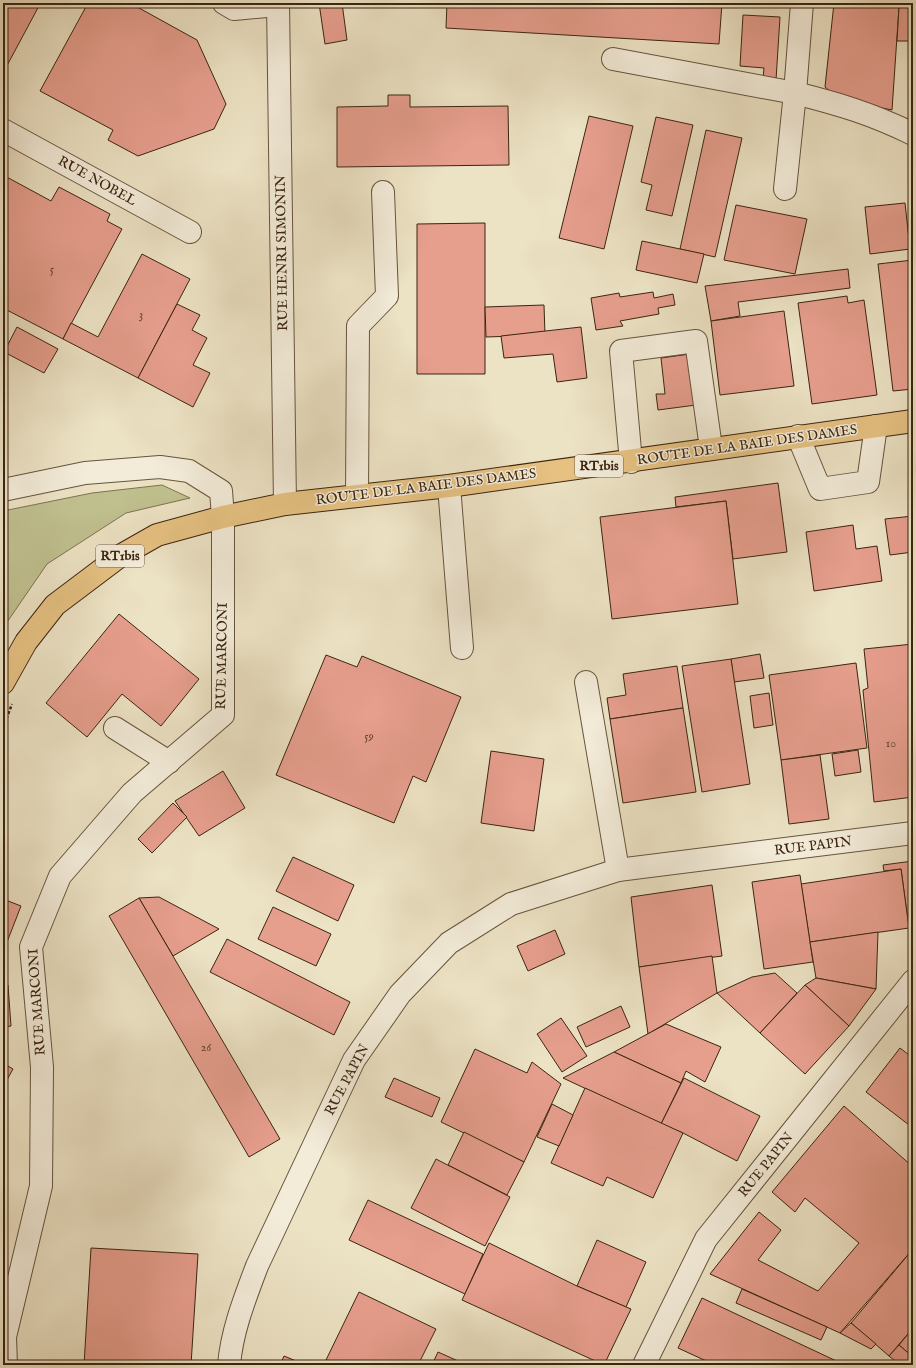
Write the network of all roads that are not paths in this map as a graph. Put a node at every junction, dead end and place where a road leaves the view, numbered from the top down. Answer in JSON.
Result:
{"nodes":[{"id":1,"x":224,"y":3,"type":"edge"},
{"id":2,"x":802,"y":3,"type":"edge"},
{"id":3,"x":278,"y":4,"type":"edge"},
{"id":4,"x":613,"y":59,"type":"dead end"},
{"id":5,"x":795,"y":93,"type":"junction"},
{"id":6,"x":3,"y":130,"type":"edge"},
{"id":7,"x":913,"y":134,"type":"edge"},
{"id":8,"x":785,"y":189,"type":"dead end"},
{"id":9,"x":383,"y":192,"type":"dead end"},
{"id":10,"x":190,"y":232,"type":"dead end"},
{"id":11,"x":913,"y":421,"type":"edge"},
{"id":12,"x":876,"y":426,"type":"junction"},
{"id":13,"x":798,"y":436,"type":"junction"},
{"id":14,"x":711,"y":448,"type":"junction"},
{"id":15,"x":631,"y":462,"type":"junction"},
{"id":16,"x":449,"y":486,"type":"junction"},
{"id":17,"x":3,"y":490,"type":"edge"},
{"id":18,"x":357,"y":496,"type":"junction"},
{"id":19,"x":285,"y":504,"type":"junction"},
{"id":20,"x":223,"y":517,"type":"junction"},
{"id":21,"x":462,"y":648,"type":"dead end"},
{"id":22,"x":586,"y":682,"type":"dead end"},
{"id":23,"x":3,"y":683,"type":"edge"},
{"id":24,"x":115,"y":728,"type":"dead end"},
{"id":25,"x":169,"y":762,"type":"junction"},
{"id":26,"x":913,"y":833,"type":"edge"},
{"id":27,"x":618,"y":870,"type":"junction"},
{"id":28,"x":913,"y":981,"type":"edge"},
{"id":29,"x":6,"y":1365,"type":"edge"},
{"id":30,"x":229,"y":1365,"type":"edge"},
{"id":31,"x":644,"y":1365,"type":"edge"}],
"edges":[{"from":1,"to":3,"type":"street"},
{"from":2,"to":5,"type":"street"},
{"from":3,"to":19,"type":"street","name":"RUE HENRI SIMONIN"},
{"from":4,"to":5,"type":"street"},
{"from":5,"to":7,"type":"street"},
{"from":5,"to":8,"type":"street"},
{"from":6,"to":10,"type":"street","name":"RUE NOBEL"},
{"from":9,"to":18,"type":"street"},
{"from":11,"to":12,"type":"main road","name":"ROUTE DE LA BAIE DES DAMES","number":"RT1bis"},
{"from":12,"to":13,"type":"main road","name":"ROUTE DE LA BAIE DES DAMES","number":"RT1bis"},
{"from":12,"to":13,"type":"street"},
{"from":13,"to":14,"type":"main road","name":"ROUTE DE LA BAIE DES DAMES","number":"RT1bis"},
{"from":14,"to":15,"type":"main road","name":"ROUTE DE LA BAIE DES DAMES","number":"RT1bis"},
{"from":14,"to":15,"type":"street"},
{"from":15,"to":16,"type":"main road","name":"ROUTE DE LA BAIE DES DAMES","number":"RT1bis"},
{"from":16,"to":18,"type":"main road","name":"ROUTE DE LA BAIE DES DAMES","number":"RT1bis"},
{"from":16,"to":21,"type":"street"},
{"from":17,"to":20,"type":"street","name":"RUE MARCONI"},
{"from":18,"to":19,"type":"main road","name":"ROUTE DE LA BAIE DES DAMES","number":"RT1bis"},
{"from":19,"to":20,"type":"main road","name":"ROUTE DE LA BAIE DES DAMES","number":"RT1bis"},
{"from":20,"to":23,"type":"main road","name":"ROUTE DE LA BAIE DES DAMES","number":"RT1bis"},
{"from":20,"to":25,"type":"street","name":"RUE MARCONI"},
{"from":22,"to":27,"type":"street"},
{"from":24,"to":25,"type":"street"},
{"from":25,"to":29,"type":"street","name":"RUE MARCONI"},
{"from":26,"to":27,"type":"street","name":"RUE PAPIN"},
{"from":27,"to":30,"type":"street","name":"RUE PAPIN"},
{"from":28,"to":31,"type":"street","name":"RUE PAPIN"}]}
